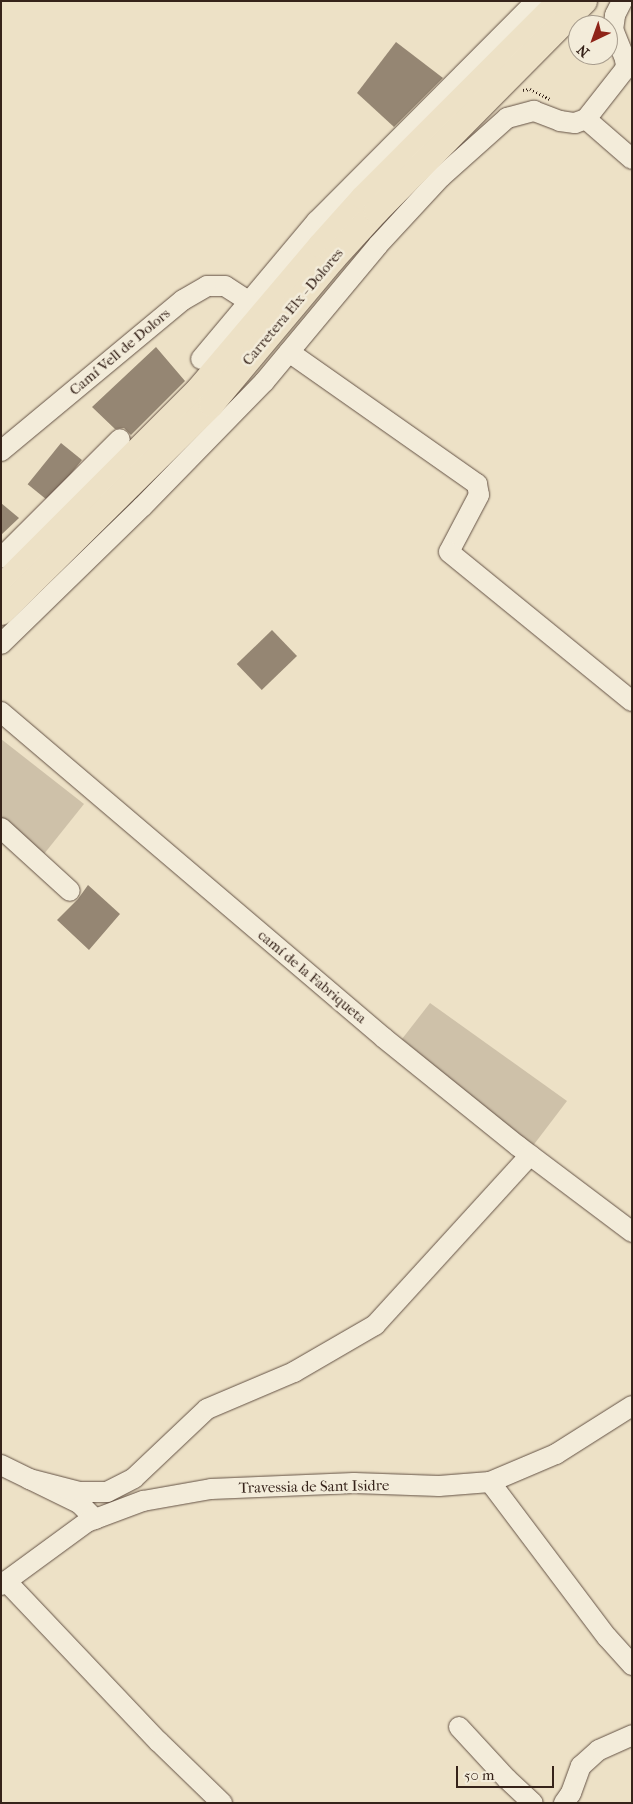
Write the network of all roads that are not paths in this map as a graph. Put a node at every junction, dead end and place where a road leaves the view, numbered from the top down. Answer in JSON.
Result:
{"nodes":[{"id":1,"x":536,"y":1,"type":"edge"},
{"id":2,"x":559,"y":1,"type":"edge"},
{"id":3,"x":584,"y":1,"type":"edge"},
{"id":4,"x":622,"y":1,"type":"edge"},
{"id":5,"x":586,"y":119,"type":"junction"},
{"id":6,"x":632,"y":159,"type":"edge"},
{"id":7,"x":248,"y":301,"type":"junction"},
{"id":8,"x":289,"y":352,"type":"junction"},
{"id":9,"x":201,"y":359,"type":"dead end"},
{"id":10,"x":120,"y":440,"type":"dead end"},
{"id":11,"x":1,"y":451,"type":"edge"},
{"id":12,"x":1,"y":558,"type":"edge"},
{"id":13,"x":1,"y":586,"type":"edge"},
{"id":14,"x":1,"y":612,"type":"edge"},
{"id":15,"x":1,"y":644,"type":"edge"},
{"id":16,"x":632,"y":701,"type":"edge"},
{"id":17,"x":1,"y":712,"type":"edge"},
{"id":18,"x":1,"y":828,"type":"edge"},
{"id":19,"x":70,"y":891,"type":"dead end"},
{"id":20,"x":530,"y":1155,"type":"junction"},
{"id":21,"x":632,"y":1232,"type":"edge"},
{"id":22,"x":632,"y":1406,"type":"edge"},
{"id":23,"x":1,"y":1465,"type":"edge"},
{"id":24,"x":29,"y":1479,"type":"junction"},
{"id":25,"x":490,"y":1482,"type":"junction"},
{"id":26,"x":95,"y":1519,"type":"junction"},
{"id":27,"x":4,"y":1583,"type":"edge"},
{"id":28,"x":632,"y":1665,"type":"edge"},
{"id":29,"x":459,"y":1727,"type":"dead end"},
{"id":30,"x":632,"y":1735,"type":"edge"},
{"id":31,"x":222,"y":1803,"type":"edge"},
{"id":32,"x":533,"y":1803,"type":"edge"},
{"id":33,"x":564,"y":1803,"type":"edge"}],
"edges":[{"from":1,"to":7,"type":"street"},
{"from":2,"to":13,"type":"main road","name":"Carretera Elx - Dolores"},
{"from":3,"to":14,"type":"main road","name":"Carretera Elx - Dolores"},
{"from":4,"to":5,"type":"street"},
{"from":5,"to":6,"type":"street"},
{"from":5,"to":8,"type":"street"},
{"from":7,"to":9,"type":"street"},
{"from":7,"to":11,"type":"street","name":"Camí Vell de Dolors"},
{"from":8,"to":15,"type":"street"},
{"from":8,"to":16,"type":"street"},
{"from":10,"to":12,"type":"street"},
{"from":17,"to":20,"type":"street","name":"camí de la Fabriqueta"},
{"from":18,"to":19,"type":"street"},
{"from":20,"to":21,"type":"street","name":"camí de la Fabriqueta"},
{"from":20,"to":24,"type":"street"},
{"from":22,"to":25,"type":"street","name":"Travessia de Sant Isidre"},
{"from":23,"to":24,"type":"street"},
{"from":24,"to":26,"type":"street"},
{"from":25,"to":26,"type":"street","name":"Travessia de Sant Isidre"},
{"from":25,"to":28,"type":"street"},
{"from":26,"to":27,"type":"street","name":"Travessia de Sant Isidre"},
{"from":27,"to":31,"type":"street"},
{"from":29,"to":32,"type":"street"},
{"from":30,"to":33,"type":"street"}]}
